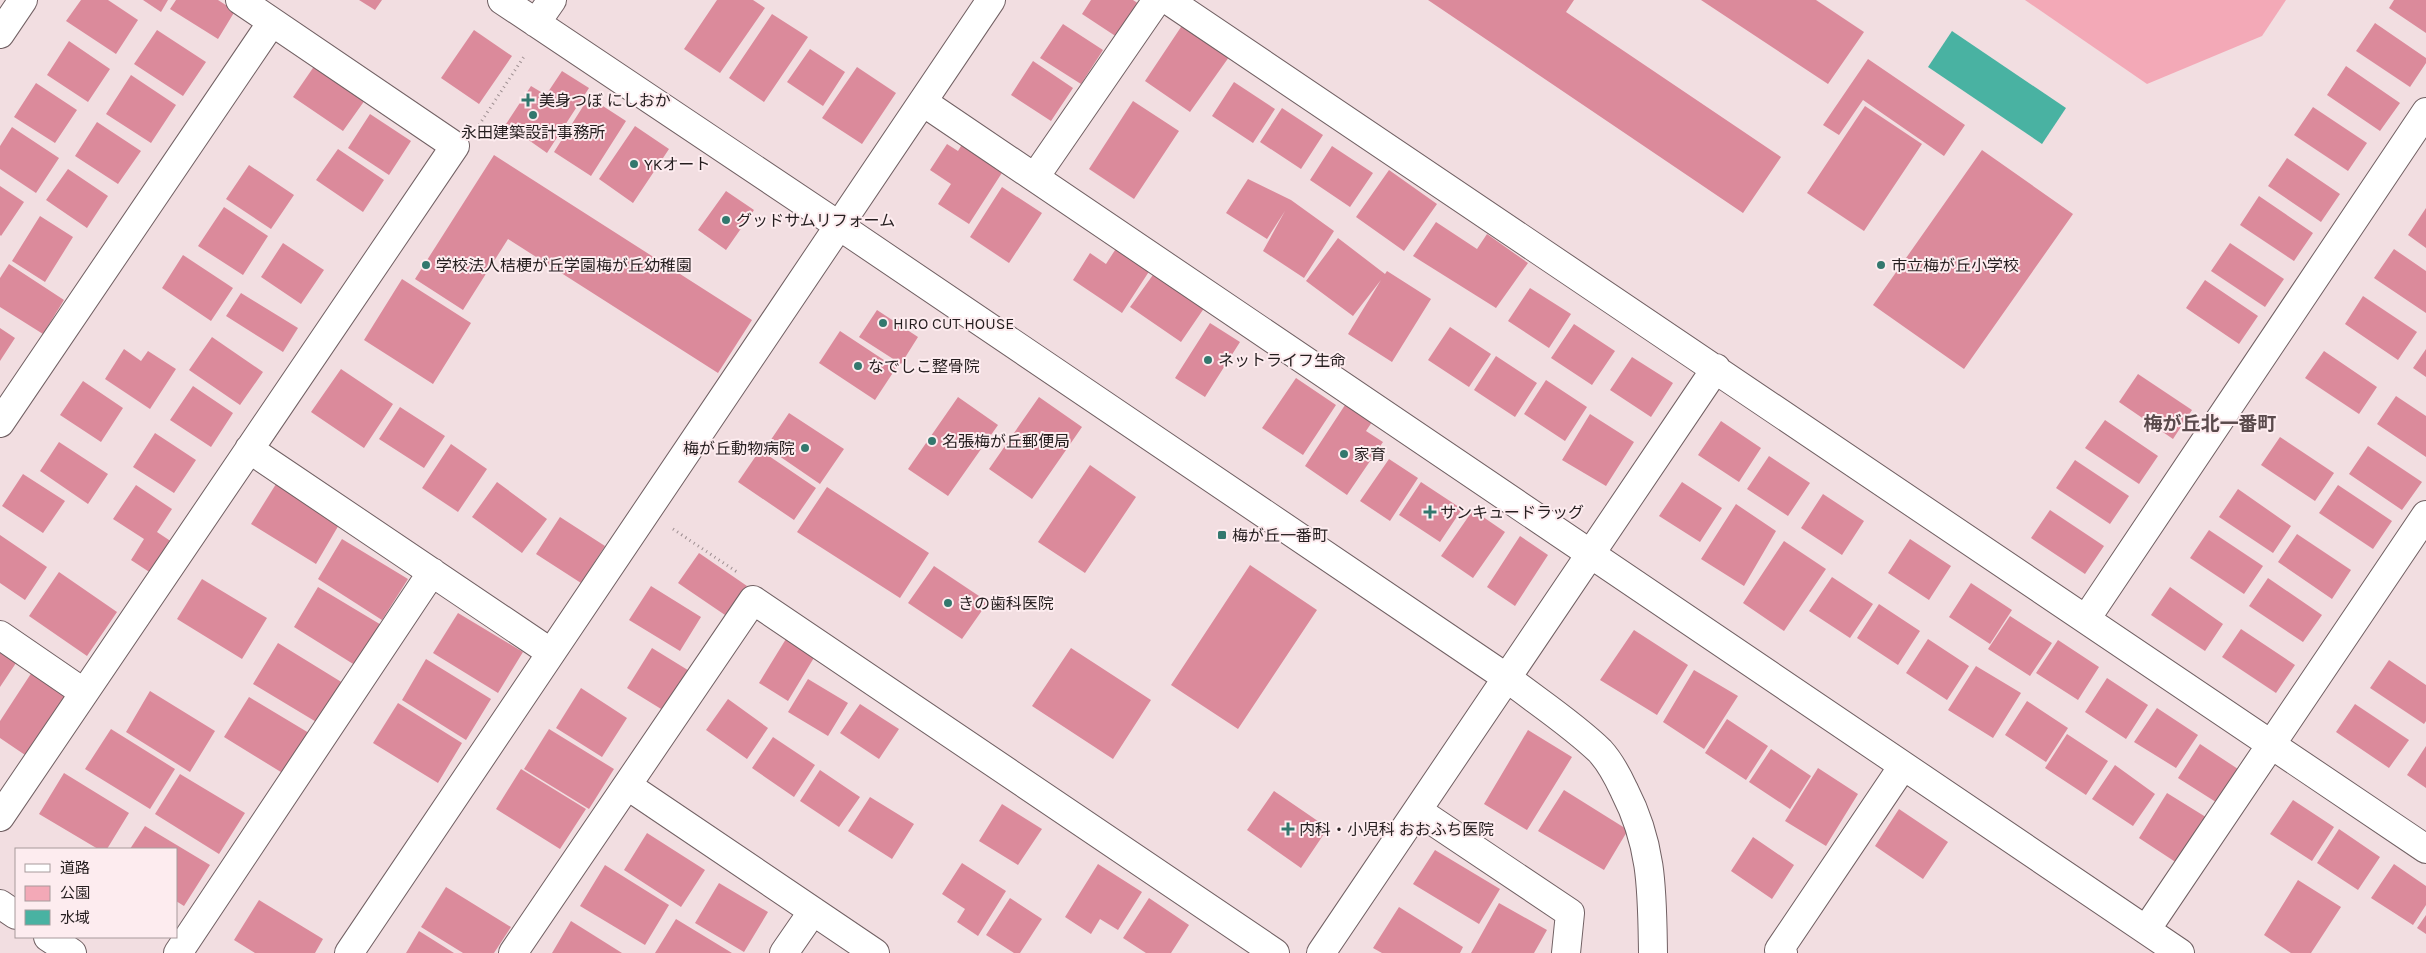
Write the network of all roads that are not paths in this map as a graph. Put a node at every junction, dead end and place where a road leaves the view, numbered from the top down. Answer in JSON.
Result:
{"nodes":[{"id":1,"x":23,"y":0,"type":"edge"},
{"id":2,"x":240,"y":0,"type":"edge"},
{"id":3,"x":502,"y":0,"type":"edge"},
{"id":4,"x":552,"y":0,"type":"edge"},
{"id":5,"x":991,"y":0,"type":"edge"},
{"id":6,"x":1157,"y":0,"type":"edge"},
{"id":7,"x":1168,"y":0,"type":"edge"},
{"id":8,"x":272,"y":22,"type":"junction"},
{"id":9,"x":540,"y":25,"type":"junction"},
{"id":10,"x":0,"y":34,"type":"edge"},
{"id":11,"x":923,"y":102,"type":"junction"},
{"id":12,"x":2426,"y":112,"type":"edge"},
{"id":13,"x":1035,"y":177,"type":"junction"},
{"id":14,"x":838,"y":225,"type":"junction"},
{"id":15,"x":1716,"y":368,"type":"junction"},
{"id":16,"x":0,"y":423,"type":"edge"},
{"id":17,"x":249,"y":449,"type":"junction"},
{"id":18,"x":2426,"y":515,"type":"edge"},
{"id":19,"x":1592,"y":554,"type":"junction"},
{"id":20,"x":432,"y":572,"type":"junction"},
{"id":21,"x":2086,"y":619,"type":"junction"},
{"id":22,"x":0,"y":635,"type":"edge"},
{"id":23,"x":550,"y":652,"type":"junction"},
{"id":24,"x":1507,"y":678,"type":"junction"},
{"id":25,"x":83,"y":692,"type":"junction"},
{"id":26,"x":2272,"y":744,"type":"junction"},
{"id":27,"x":1903,"y":766,"type":"junction"},
{"id":28,"x":628,"y":786,"type":"junction"},
{"id":29,"x":1418,"y":810,"type":"junction"},
{"id":30,"x":0,"y":817,"type":"edge"},
{"id":31,"x":2426,"y":849,"type":"edge"},
{"id":32,"x":0,"y":904,"type":"edge"},
{"id":33,"x":813,"y":911,"type":"junction"},
{"id":34,"x":15,"y":914,"type":"edge"},
{"id":35,"x":2146,"y":930,"type":"junction"},
{"id":36,"x":50,"y":938,"type":"edge"},
{"id":37,"x":72,"y":953,"type":"edge"},
{"id":38,"x":178,"y":953,"type":"edge"},
{"id":39,"x":349,"y":953,"type":"edge"},
{"id":40,"x":513,"y":953,"type":"edge"},
{"id":41,"x":784,"y":953,"type":"edge"},
{"id":42,"x":875,"y":953,"type":"edge"},
{"id":43,"x":1275,"y":953,"type":"edge"},
{"id":44,"x":1321,"y":953,"type":"edge"},
{"id":45,"x":1566,"y":953,"type":"edge"},
{"id":46,"x":1653,"y":953,"type":"edge"},
{"id":47,"x":1783,"y":953,"type":"edge"},
{"id":48,"x":2180,"y":953,"type":"edge"}],
"edges":[{"from":1,"to":10,"type":"street"},
{"from":2,"to":8,"type":"street"},
{"from":3,"to":9,"type":"street"},
{"from":4,"to":9,"type":"street"},
{"from":5,"to":11,"type":"street"},
{"from":6,"to":13,"type":"street"},
{"from":7,"to":15,"type":"street"},
{"from":8,"to":16,"type":"street"},
{"from":8,"to":17,"type":"street"},
{"from":9,"to":14,"type":"street"},
{"from":11,"to":13,"type":"street"},
{"from":11,"to":14,"type":"street"},
{"from":12,"to":21,"type":"street"},
{"from":13,"to":19,"type":"street"},
{"from":14,"to":23,"type":"street"},
{"from":14,"to":24,"type":"street"},
{"from":15,"to":19,"type":"street"},
{"from":15,"to":21,"type":"street"},
{"from":17,"to":20,"type":"street"},
{"from":17,"to":25,"type":"street"},
{"from":18,"to":26,"type":"street"},
{"from":19,"to":24,"type":"street"},
{"from":19,"to":27,"type":"street"},
{"from":20,"to":23,"type":"street"},
{"from":20,"to":38,"type":"street"},
{"from":21,"to":26,"type":"street"},
{"from":22,"to":25,"type":"street"},
{"from":23,"to":39,"type":"street"},
{"from":24,"to":29,"type":"street"},
{"from":24,"to":46,"type":"street"},
{"from":25,"to":30,"type":"street"},
{"from":26,"to":31,"type":"street"},
{"from":26,"to":35,"type":"street"},
{"from":27,"to":35,"type":"street"},
{"from":27,"to":47,"type":"street"},
{"from":28,"to":33,"type":"street"},
{"from":28,"to":40,"type":"street"},
{"from":28,"to":43,"type":"street"},
{"from":29,"to":44,"type":"street"},
{"from":29,"to":45,"type":"street"},
{"from":32,"to":34,"type":"street"},
{"from":33,"to":41,"type":"street"},
{"from":33,"to":42,"type":"street"},
{"from":35,"to":48,"type":"street"},
{"from":36,"to":37,"type":"street"}]}
